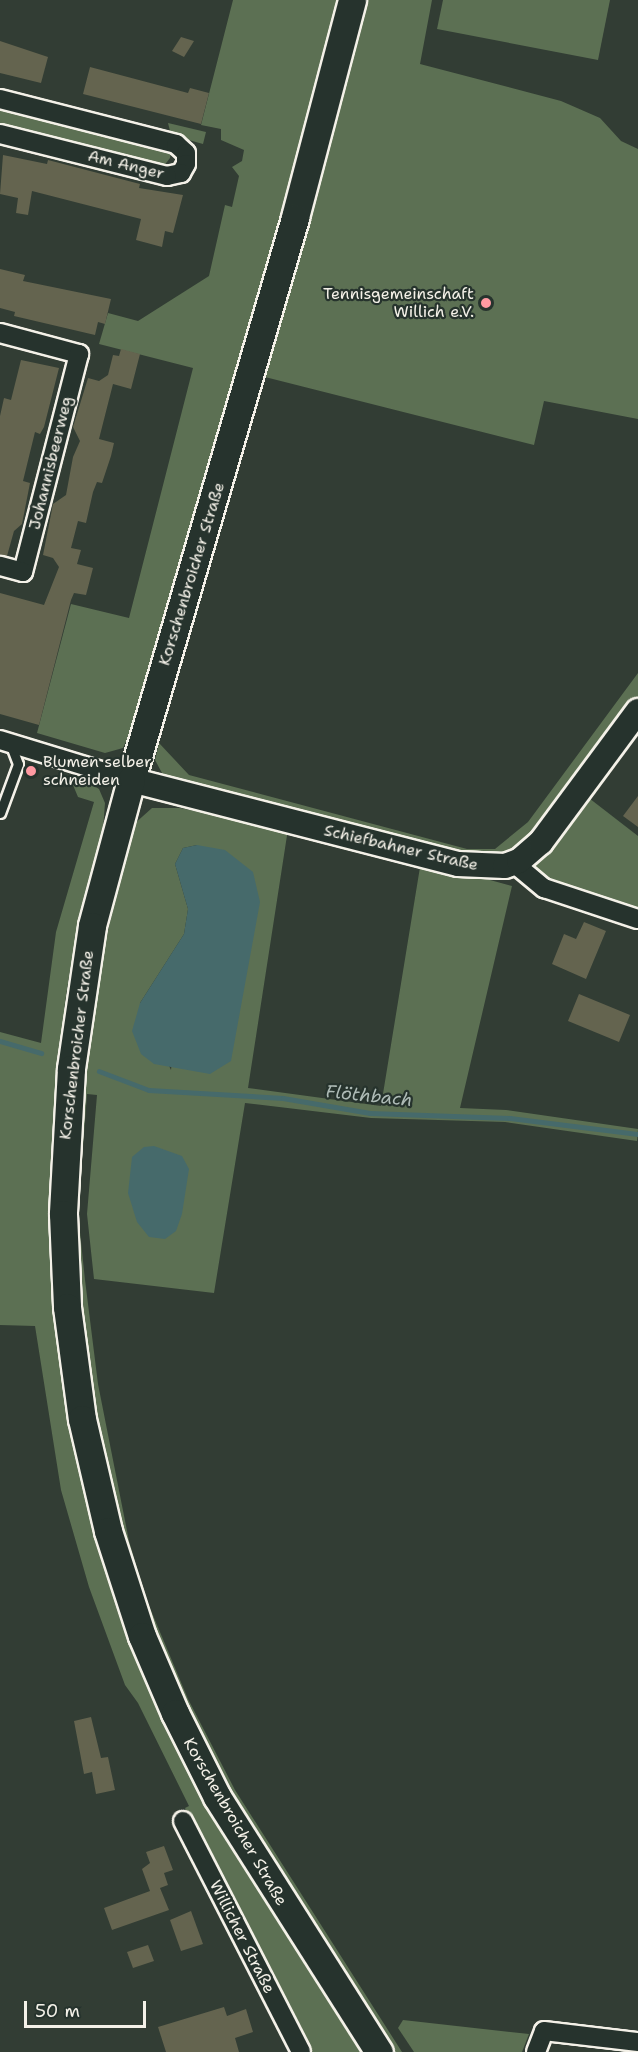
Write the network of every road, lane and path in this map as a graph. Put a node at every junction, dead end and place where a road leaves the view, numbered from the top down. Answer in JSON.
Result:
{"nodes":[{"id":1,"x":352,"y":0,"type":"edge"},
{"id":2,"x":0,"y":99,"type":"edge"},
{"id":3,"x":0,"y":134,"type":"edge"},
{"id":4,"x":0,"y":333,"type":"edge"},
{"id":5,"x":0,"y":566,"type":"edge"},
{"id":6,"x":638,"y":711,"type":"edge"},
{"id":7,"x":5,"y":742,"type":"edge"},
{"id":8,"x":131,"y":780,"type":"junction"},
{"id":9,"x":0,"y":813,"type":"edge"},
{"id":10,"x":515,"y":864,"type":"junction"},
{"id":11,"x":638,"y":919,"type":"edge"},
{"id":12,"x":183,"y":1821,"type":"dead end"},
{"id":13,"x":638,"y":2042,"type":"edge"},
{"id":14,"x":301,"y":2052,"type":"edge"},
{"id":15,"x":379,"y":2052,"type":"edge"},
{"id":16,"x":536,"y":2052,"type":"edge"}],
"edges":[{"from":1,"to":8,"type":"main road","name":"Korschenbroicher Straße"},
{"from":2,"to":3,"type":"street","name":"Am Anger"},
{"from":4,"to":5,"type":"street","name":"Johannisbeerweg"},
{"from":6,"to":10,"type":"street"},
{"from":7,"to":8,"type":"street"},
{"from":7,"to":9,"type":"lane"},
{"from":8,"to":10,"type":"street","name":"Schiefbahner Straße"},
{"from":8,"to":15,"type":"main road","name":"Korschenbroicher Straße"},
{"from":10,"to":11,"type":"street"},
{"from":12,"to":14,"type":"street","name":"Willicher Straße"},
{"from":13,"to":16,"type":"street"}]}
